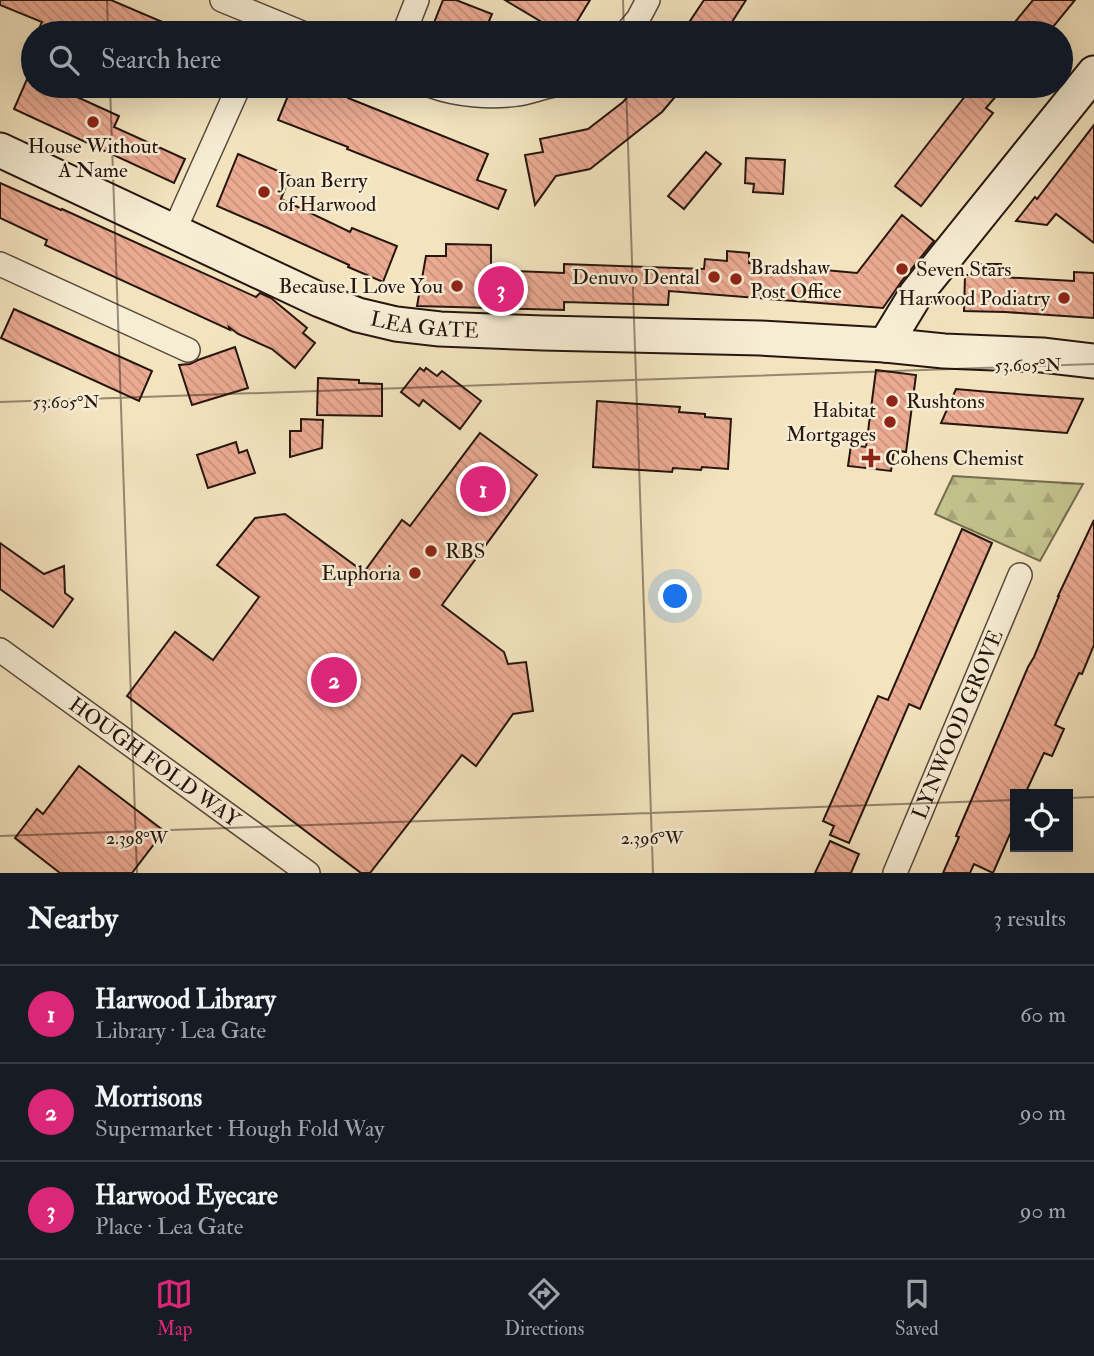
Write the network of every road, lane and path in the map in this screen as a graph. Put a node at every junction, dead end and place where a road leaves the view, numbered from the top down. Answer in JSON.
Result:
{"nodes":[{"id":1,"x":222,"y":0,"type":"edge"},
{"id":2,"x":417,"y":0,"type":"edge"},
{"id":3,"x":648,"y":0,"type":"edge"},
{"id":4,"x":257,"y":21,"type":"edge"},
{"id":5,"x":409,"y":21,"type":"edge"},
{"id":6,"x":636,"y":21,"type":"edge"},
{"id":7,"x":1094,"y":73,"type":"edge"},
{"id":8,"x":234,"y":98,"type":"edge"},
{"id":9,"x":0,"y":150,"type":"edge"},
{"id":10,"x":174,"y":231,"type":"junction"},
{"id":11,"x":0,"y":264,"type":"edge"},
{"id":12,"x":885,"y":345,"type":"junction"},
{"id":13,"x":188,"y":350,"type":"dead end"},
{"id":14,"x":1094,"y":361,"type":"edge"},
{"id":15,"x":1020,"y":575,"type":"dead end"},
{"id":16,"x":0,"y":650,"type":"edge"},
{"id":17,"x":308,"y":873,"type":"edge"},
{"id":18,"x":895,"y":873,"type":"edge"}],
"edges":[{"from":1,"to":4,"type":"street"},
{"from":2,"to":5,"type":"street"},
{"from":3,"to":6,"type":"street"},
{"from":7,"to":12,"type":"main road"},
{"from":8,"to":10,"type":"street"},
{"from":9,"to":10,"type":"main road","name":"LEA GATE"},
{"from":10,"to":12,"type":"main road","name":"LEA GATE"},
{"from":11,"to":13,"type":"street"},
{"from":12,"to":14,"type":"main road","name":"LEA GATE"},
{"from":15,"to":18,"type":"street","name":"LYNWOOD GROVE"},
{"from":16,"to":17,"type":"street","name":"HOUGH FOLD WAY"}]}
